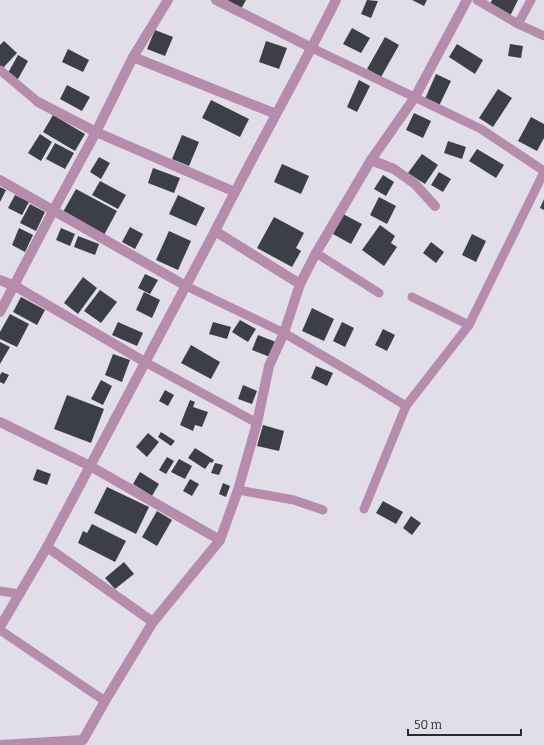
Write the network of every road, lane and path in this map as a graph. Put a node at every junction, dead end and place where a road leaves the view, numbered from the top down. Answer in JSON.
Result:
{"nodes":[{"id":1,"x":168,"y":0,"type":"edge"},
{"id":2,"x":216,"y":0,"type":"edge"},
{"id":3,"x":336,"y":0,"type":"edge"},
{"id":4,"x":467,"y":0,"type":"edge"},
{"id":5,"x":477,"y":0,"type":"edge"},
{"id":6,"x":531,"y":0,"type":"edge"},
{"id":7,"x":518,"y":24,"type":"junction"},
{"id":8,"x":544,"y":36,"type":"edge"},
{"id":9,"x":312,"y":48,"type":"junction"},
{"id":10,"x":133,"y":57,"type":"junction"},
{"id":11,"x":0,"y":70,"type":"edge"},
{"id":12,"x":415,"y":97,"type":"junction"},
{"id":13,"x":38,"y":102,"type":"joint"},
{"id":14,"x":276,"y":114,"type":"junction"},
{"id":15,"x":96,"y":132,"type":"junction"},
{"id":16,"x":371,"y":160,"type":"junction"},
{"id":17,"x":544,"y":171,"type":"edge"},
{"id":18,"x":0,"y":180,"type":"edge"},
{"id":19,"x":234,"y":192,"type":"junction"},
{"id":20,"x":435,"y":206,"type":"dead end"},
{"id":21,"x":53,"y":211,"type":"junction"},
{"id":22,"x":215,"y":230,"type":"junction"},
{"id":23,"x":316,"y":253,"type":"junction"},
{"id":24,"x":0,"y":280,"type":"edge"},
{"id":25,"x":300,"y":284,"type":"junction"},
{"id":26,"x":14,"y":286,"type":"junction"},
{"id":27,"x":186,"y":286,"type":"junction"},
{"id":28,"x":379,"y":293,"type":"dead end"},
{"id":29,"x":412,"y":297,"type":"dead end"},
{"id":30,"x":0,"y":312,"type":"edge"},
{"id":31,"x":469,"y":325,"type":"junction"},
{"id":32,"x":284,"y":333,"type":"junction"},
{"id":33,"x":145,"y":362,"type":"junction"},
{"id":34,"x":406,"y":406,"type":"junction"},
{"id":35,"x":0,"y":422,"type":"edge"},
{"id":36,"x":257,"y":423,"type":"junction"},
{"id":37,"x":90,"y":466,"type":"junction"},
{"id":38,"x":238,"y":490,"type":"junction"},
{"id":39,"x":364,"y":509,"type":"dead end"},
{"id":40,"x":323,"y":510,"type":"dead end"},
{"id":41,"x":220,"y":540,"type":"junction"},
{"id":42,"x":47,"y":547,"type":"junction"},
{"id":43,"x":0,"y":591,"type":"edge"},
{"id":44,"x":20,"y":594,"type":"junction"},
{"id":45,"x":153,"y":622,"type":"junction"},
{"id":46,"x":0,"y":627,"type":"edge"},
{"id":47,"x":0,"y":630,"type":"edge"},
{"id":48,"x":105,"y":701,"type":"junction"},
{"id":49,"x":84,"y":743,"type":"edge"},
{"id":50,"x":0,"y":745,"type":"edge"}],
"edges":[{"from":1,"to":10,"type":"street"},
{"from":2,"to":9,"type":"street"},
{"from":3,"to":9,"type":"street"},
{"from":4,"to":12,"type":"street"},
{"from":5,"to":7,"type":"lane"},
{"from":6,"to":7,"type":"lane"},
{"from":7,"to":8,"type":"lane"},
{"from":9,"to":12,"type":"lane"},
{"from":9,"to":14,"type":"street"},
{"from":10,"to":14,"type":"street"},
{"from":10,"to":15,"type":"street"},
{"from":11,"to":13,"type":"lane"},
{"from":12,"to":16,"type":"street"},
{"from":12,"to":17,"type":"lane"},
{"from":13,"to":15,"type":"street"},
{"from":14,"to":19,"type":"street"},
{"from":15,"to":19,"type":"street"},
{"from":15,"to":21,"type":"street"},
{"from":16,"to":20,"type":"street"},
{"from":16,"to":23,"type":"street"},
{"from":17,"to":31,"type":"lane"},
{"from":18,"to":21,"type":"street"},
{"from":19,"to":22,"type":"street"},
{"from":21,"to":26,"type":"street"},
{"from":21,"to":27,"type":"street"},
{"from":22,"to":25,"type":"street"},
{"from":22,"to":27,"type":"street"},
{"from":23,"to":25,"type":"street"},
{"from":23,"to":28,"type":"lane"},
{"from":24,"to":26,"type":"street"},
{"from":25,"to":32,"type":"street"},
{"from":26,"to":30,"type":"street"},
{"from":26,"to":33,"type":"street"},
{"from":27,"to":32,"type":"lane"},
{"from":27,"to":33,"type":"street"},
{"from":29,"to":31,"type":"lane"},
{"from":31,"to":34,"type":"lane"},
{"from":32,"to":34,"type":"lane"},
{"from":32,"to":36,"type":"street"},
{"from":33,"to":36,"type":"lane"},
{"from":33,"to":37,"type":"street"},
{"from":34,"to":39,"type":"lane"},
{"from":35,"to":37,"type":"street"},
{"from":36,"to":38,"type":"street"},
{"from":37,"to":41,"type":"street"},
{"from":37,"to":42,"type":"street"},
{"from":38,"to":40,"type":"lane"},
{"from":38,"to":41,"type":"street"},
{"from":41,"to":45,"type":"street"},
{"from":42,"to":44,"type":"street"},
{"from":42,"to":45,"type":"street"},
{"from":43,"to":44,"type":"lane"},
{"from":44,"to":46,"type":"street"},
{"from":45,"to":48,"type":"street"},
{"from":47,"to":48,"type":"lane"},
{"from":48,"to":49,"type":"street"},
{"from":49,"to":50,"type":"street"}]}
